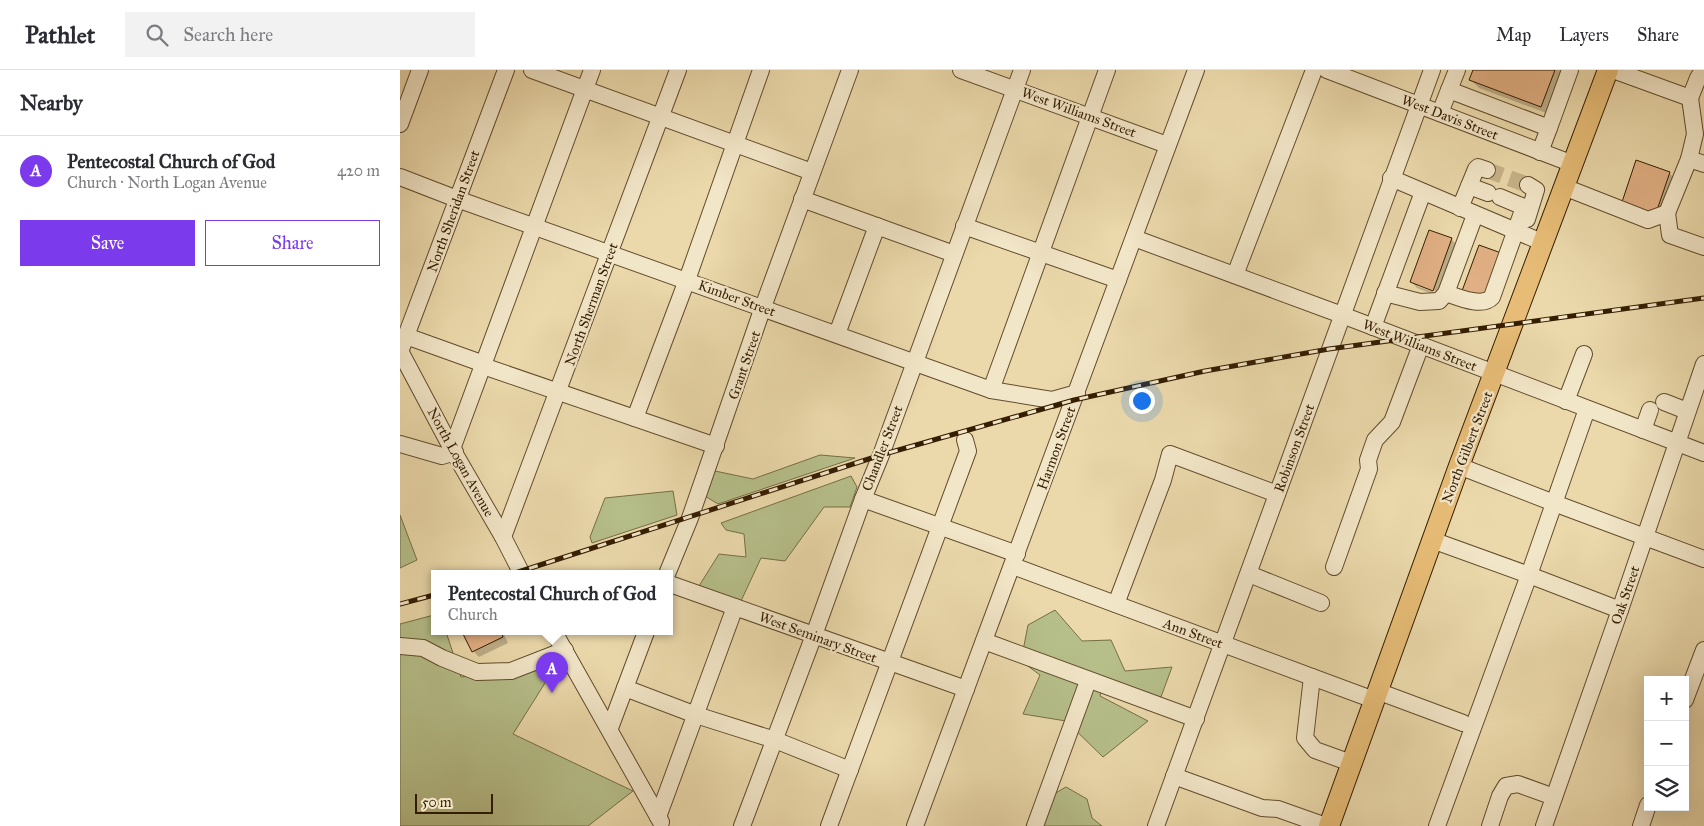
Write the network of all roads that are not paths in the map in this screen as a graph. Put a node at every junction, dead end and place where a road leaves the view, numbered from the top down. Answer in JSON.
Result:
{"nodes":[{"id":1,"x":420,"y":70,"type":"edge"},
{"id":2,"x":506,"y":70,"type":"edge"},
{"id":3,"x":532,"y":70,"type":"edge"},
{"id":4,"x":592,"y":70,"type":"edge"},
{"id":5,"x":678,"y":70,"type":"edge"},
{"id":6,"x":761,"y":70,"type":"edge"},
{"id":7,"x":850,"y":70,"type":"edge"},
{"id":8,"x":961,"y":70,"type":"edge"},
{"id":9,"x":1022,"y":70,"type":"edge"},
{"id":10,"x":1107,"y":70,"type":"edge"},
{"id":11,"x":1196,"y":70,"type":"edge"},
{"id":12,"x":1314,"y":70,"type":"edge"},
{"id":13,"x":1327,"y":70,"type":"edge"},
{"id":14,"x":1432,"y":70,"type":"edge"},
{"id":15,"x":1457,"y":70,"type":"edge"},
{"id":16,"x":1570,"y":70,"type":"edge"},
{"id":17,"x":1608,"y":70,"type":"edge"},
{"id":18,"x":1613,"y":70,"type":"edge"},
{"id":19,"x":1700,"y":74,"type":"edge"},
{"id":20,"x":1015,"y":89,"type":"junction"},
{"id":21,"x":585,"y":90,"type":"junction"},
{"id":22,"x":1449,"y":90,"type":"junction"},
{"id":23,"x":1690,"y":98,"type":"junction"},
{"id":24,"x":1418,"y":106,"type":"junction"},
{"id":25,"x":1440,"y":113,"type":"junction"},
{"id":26,"x":1090,"y":116,"type":"junction"},
{"id":27,"x":660,"y":118,"type":"junction"},
{"id":28,"x":400,"y":124,"type":"edge"},
{"id":29,"x":1549,"y":128,"type":"junction"},
{"id":30,"x":734,"y":144,"type":"junction"},
{"id":31,"x":1167,"y":145,"type":"junction"},
{"id":32,"x":1540,"y":152,"type":"junction"},
{"id":33,"x":1696,"y":161,"type":"edge"},
{"id":34,"x":1573,"y":164,"type":"junction"},
{"id":35,"x":1481,"y":169,"type":"dead end"},
{"id":36,"x":812,"y":172,"type":"junction"},
{"id":37,"x":400,"y":177,"type":"edge"},
{"id":38,"x":1391,"y":178,"type":"junction"},
{"id":39,"x":1528,"y":185,"type":"dead end"},
{"id":40,"x":1469,"y":186,"type":"junction"},
{"id":41,"x":1564,"y":187,"type":"junction"},
{"id":42,"x":1423,"y":192,"type":"junction"},
{"id":43,"x":802,"y":198,"type":"junction"},
{"id":44,"x":457,"y":199,"type":"junction"},
{"id":45,"x":1468,"y":211,"type":"junction"},
{"id":46,"x":1667,"y":213,"type":"junction"},
{"id":47,"x":877,"y":226,"type":"junction"},
{"id":48,"x":964,"y":226,"type":"junction"},
{"id":49,"x":1517,"y":226,"type":"junction"},
{"id":50,"x":534,"y":227,"type":"junction"},
{"id":51,"x":1134,"y":238,"type":"junction"},
{"id":52,"x":1544,"y":244,"type":"junction"},
{"id":53,"x":1704,"y":247,"type":"edge"},
{"id":54,"x":610,"y":252,"type":"junction"},
{"id":55,"x":1041,"y":253,"type":"junction"},
{"id":56,"x":954,"y":254,"type":"junction"},
{"id":57,"x":1235,"y":276,"type":"junction"},
{"id":58,"x":687,"y":280,"type":"junction"},
{"id":59,"x":1118,"y":280,"type":"junction"},
{"id":60,"x":1385,"y":294,"type":"junction"},
{"id":61,"x":1446,"y":294,"type":"junction"},
{"id":62,"x":763,"y":307,"type":"junction"},
{"id":63,"x":1342,"y":315,"type":"junction"},
{"id":64,"x":1373,"y":327,"type":"junction"},
{"id":65,"x":837,"y":334,"type":"junction"},
{"id":66,"x":402,"y":346,"type":"edge"},
{"id":67,"x":1421,"y":346,"type":"junction"},
{"id":68,"x":1584,"y":354,"type":"dead end"},
{"id":69,"x":914,"y":362,"type":"junction"},
{"id":70,"x":1704,"y":364,"type":"edge"},
{"id":71,"x":484,"y":365,"type":"junction"},
{"id":72,"x":1495,"y":373,"type":"junction"},
{"id":73,"x":991,"y":390,"type":"junction"},
{"id":74,"x":558,"y":392,"type":"junction"},
{"id":75,"x":1077,"y":393,"type":"junction"},
{"id":76,"x":1566,"y":401,"type":"junction"},
{"id":77,"x":1664,"y":402,"type":"dead end"},
{"id":78,"x":1587,"y":409,"type":"junction"},
{"id":79,"x":1650,"y":410,"type":"dead end"},
{"id":80,"x":1687,"y":411,"type":"junction"},
{"id":81,"x":635,"y":418,"type":"junction"},
{"id":82,"x":1642,"y":430,"type":"junction"},
{"id":83,"x":965,"y":440,"type":"dead end"},
{"id":84,"x":1678,"y":443,"type":"junction"},
{"id":85,"x":400,"y":444,"type":"edge"},
{"id":86,"x":716,"y":446,"type":"junction"},
{"id":87,"x":453,"y":450,"type":"junction"},
{"id":88,"x":1704,"y":453,"type":"edge"},
{"id":89,"x":1459,"y":466,"type":"junction"},
{"id":90,"x":1277,"y":494,"type":"junction"},
{"id":91,"x":863,"y":499,"type":"junction"},
{"id":92,"x":1554,"y":503,"type":"junction"},
{"id":93,"x":941,"y":527,"type":"junction"},
{"id":94,"x":503,"y":537,"type":"junction"},
{"id":95,"x":1646,"y":537,"type":"junction"},
{"id":96,"x":1432,"y":540,"type":"junction"},
{"id":97,"x":1704,"y":558,"type":"edge"},
{"id":98,"x":1015,"y":560,"type":"junction"},
{"id":99,"x":1334,"y":567,"type":"dead end"},
{"id":100,"x":520,"y":570,"type":"edge"},
{"id":101,"x":669,"y":570,"type":"edge"},
{"id":102,"x":1248,"y":574,"type":"junction"},
{"id":103,"x":1528,"y":575,"type":"junction"},
{"id":104,"x":673,"y":585,"type":"edge"},
{"id":105,"x":1321,"y":603,"type":"dead end"},
{"id":106,"x":1116,"y":604,"type":"junction"},
{"id":107,"x":735,"y":607,"type":"junction"},
{"id":108,"x":1620,"y":610,"type":"junction"},
{"id":109,"x":556,"y":635,"type":"edge"},
{"id":110,"x":645,"y":635,"type":"edge"},
{"id":111,"x":814,"y":635,"type":"junction"},
{"id":112,"x":984,"y":641,"type":"junction"},
{"id":113,"x":1223,"y":644,"type":"junction"},
{"id":114,"x":400,"y":646,"type":"edge"},
{"id":115,"x":565,"y":650,"type":"junction"},
{"id":116,"x":1704,"y":650,"type":"edge"},
{"id":117,"x":890,"y":663,"type":"junction"},
{"id":118,"x":1312,"y":677,"type":"junction"},
{"id":119,"x":1088,"y":681,"type":"junction"},
{"id":120,"x":625,"y":688,"type":"junction"},
{"id":121,"x":966,"y":689,"type":"junction"},
{"id":122,"x":1689,"y":689,"type":"edge"},
{"id":123,"x":1375,"y":696,"type":"junction"},
{"id":124,"x":696,"y":715,"type":"junction"},
{"id":125,"x":1196,"y":719,"type":"junction"},
{"id":126,"x":1463,"y":722,"type":"dead end"},
{"id":127,"x":610,"y":728,"type":"junction"},
{"id":128,"x":775,"y":740,"type":"junction"},
{"id":129,"x":1351,"y":763,"type":"junction"},
{"id":130,"x":850,"y":770,"type":"junction"},
{"id":131,"x":1174,"y":776,"type":"junction"},
{"id":132,"x":1554,"y":797,"type":"junction"},
{"id":133,"x":1646,"y":811,"type":"edge"},
{"id":134,"x":661,"y":821,"type":"edge"},
{"id":135,"x":742,"y":826,"type":"edge"},
{"id":136,"x":829,"y":826,"type":"edge"},
{"id":137,"x":915,"y":826,"type":"edge"},
{"id":138,"x":1035,"y":826,"type":"edge"},
{"id":139,"x":1156,"y":826,"type":"edge"},
{"id":140,"x":1327,"y":826,"type":"edge"},
{"id":141,"x":1437,"y":826,"type":"edge"},
{"id":142,"x":1490,"y":826,"type":"edge"},
{"id":143,"x":1544,"y":826,"type":"edge"},
{"id":144,"x":1641,"y":826,"type":"edge"}],
"edges":[{"from":1,"to":28,"type":"street"},
{"from":2,"to":44,"type":"street","name":"North Sheridan Street"},
{"from":3,"to":21,"type":"street"},
{"from":4,"to":21,"type":"street"},
{"from":5,"to":27,"type":"street","name":"North Sherman Street"},
{"from":6,"to":30,"type":"street"},
{"from":7,"to":36,"type":"street","name":"Grant Street"},
{"from":8,"to":20,"type":"street","name":"West Williams Street"},
{"from":9,"to":20,"type":"street","name":"Chandler Street"},
{"from":10,"to":26,"type":"street"},
{"from":11,"to":31,"type":"street","name":"Harmon Street"},
{"from":12,"to":57,"type":"street"},
{"from":13,"to":24,"type":"street","name":"West Davis Street"},
{"from":14,"to":24,"type":"street","name":"Robinson Street"},
{"from":15,"to":22,"type":"street"},
{"from":16,"to":29,"type":"street"},
{"from":17,"to":34,"type":"main road","name":"North Gilbert Street"},
{"from":18,"to":23,"type":"street"},
{"from":19,"to":23,"type":"street"},
{"from":20,"to":26,"type":"street","name":"West Williams Street"},
{"from":20,"to":48,"type":"street","name":"Chandler Street"},
{"from":21,"to":27,"type":"street"},
{"from":21,"to":50,"type":"street"},
{"from":22,"to":25,"type":"street"},
{"from":22,"to":29,"type":"street"},
{"from":23,"to":33,"type":"street"},
{"from":24,"to":25,"type":"street","name":"West Davis Street"},
{"from":24,"to":38,"type":"street","name":"Robinson Street"},
{"from":25,"to":32,"type":"street","name":"West Davis Street"},
{"from":26,"to":31,"type":"street","name":"West Williams Street"},
{"from":26,"to":55,"type":"street"},
{"from":27,"to":30,"type":"street"},
{"from":27,"to":54,"type":"street","name":"North Sherman Street"},
{"from":29,"to":32,"type":"street"},
{"from":30,"to":36,"type":"street"},
{"from":30,"to":58,"type":"street"},
{"from":31,"to":51,"type":"street","name":"Harmon Street"},
{"from":32,"to":34,"type":"street","name":"West Davis Street"},
{"from":33,"to":46,"type":"street"},
{"from":34,"to":41,"type":"main road","name":"North Gilbert Street"},
{"from":35,"to":40,"type":"street"},
{"from":36,"to":43,"type":"street","name":"Grant Street"},
{"from":37,"to":44,"type":"street","name":"Kimber Street"},
{"from":38,"to":42,"type":"street"},
{"from":38,"to":63,"type":"street","name":"Robinson Street"},
{"from":39,"to":49,"type":"street"},
{"from":40,"to":45,"type":"street"},
{"from":40,"to":49,"type":"street"},
{"from":41,"to":46,"type":"street"},
{"from":41,"to":52,"type":"main road","name":"North Gilbert Street"},
{"from":42,"to":45,"type":"street"},
{"from":42,"to":60,"type":"street"},
{"from":43,"to":47,"type":"street"},
{"from":43,"to":62,"type":"street","name":"Grant Street"},
{"from":44,"to":50,"type":"street","name":"Kimber Street"},
{"from":44,"to":66,"type":"street","name":"North Sheridan Street"},
{"from":45,"to":49,"type":"street"},
{"from":45,"to":61,"type":"street"},
{"from":46,"to":53,"type":"street"},
{"from":47,"to":56,"type":"street"},
{"from":47,"to":65,"type":"street"},
{"from":48,"to":55,"type":"street"},
{"from":48,"to":56,"type":"street","name":"Chandler Street"},
{"from":49,"to":52,"type":"street"},
{"from":49,"to":61,"type":"street"},
{"from":50,"to":54,"type":"street","name":"Kimber Street"},
{"from":50,"to":71,"type":"street"},
{"from":51,"to":57,"type":"street","name":"West Williams Street"},
{"from":51,"to":59,"type":"street","name":"Harmon Street"},
{"from":52,"to":72,"type":"main road","name":"North Gilbert Street"},
{"from":54,"to":58,"type":"street","name":"Kimber Street"},
{"from":54,"to":74,"type":"street","name":"North Sherman Street"},
{"from":55,"to":59,"type":"street"},
{"from":55,"to":73,"type":"street"},
{"from":56,"to":69,"type":"street","name":"Chandler Street"},
{"from":57,"to":63,"type":"street","name":"West Williams Street"},
{"from":58,"to":62,"type":"street","name":"Kimber Street"},
{"from":58,"to":81,"type":"street"},
{"from":59,"to":75,"type":"street","name":"Harmon Street"},
{"from":60,"to":61,"type":"street"},
{"from":60,"to":64,"type":"street"},
{"from":62,"to":65,"type":"street","name":"Kimber Street"},
{"from":62,"to":86,"type":"street","name":"Grant Street"},
{"from":63,"to":64,"type":"street","name":"West Williams Street"},
{"from":63,"to":90,"type":"street","name":"Robinson Street"},
{"from":64,"to":67,"type":"street","name":"West Williams Street"},
{"from":65,"to":69,"type":"street","name":"Kimber Street"},
{"from":66,"to":71,"type":"street"},
{"from":66,"to":87,"type":"street","name":"North Logan Avenue"},
{"from":67,"to":72,"type":"street","name":"West Williams Street"},
{"from":67,"to":99,"type":"street"},
{"from":68,"to":76,"type":"street"},
{"from":69,"to":73,"type":"street","name":"Kimber Street"},
{"from":69,"to":91,"type":"street","name":"Chandler Street"},
{"from":70,"to":80,"type":"street","name":"Oak Street"},
{"from":71,"to":74,"type":"street"},
{"from":71,"to":87,"type":"street"},
{"from":72,"to":76,"type":"street","name":"West Williams Street"},
{"from":72,"to":89,"type":"main road","name":"North Gilbert Street"},
{"from":73,"to":75,"type":"street","name":"Kimber Street"},
{"from":74,"to":81,"type":"street"},
{"from":74,"to":94,"type":"street","name":"North Sherman Street"},
{"from":75,"to":98,"type":"street","name":"Harmon Street"},
{"from":76,"to":78,"type":"street","name":"West Williams Street"},
{"from":77,"to":80,"type":"street"},
{"from":78,"to":82,"type":"street","name":"West Williams Street"},
{"from":78,"to":92,"type":"street"},
{"from":79,"to":82,"type":"street"},
{"from":80,"to":84,"type":"street","name":"Oak Street"},
{"from":81,"to":86,"type":"street"},
{"from":82,"to":84,"type":"street","name":"West Williams Street"},
{"from":83,"to":93,"type":"street"},
{"from":84,"to":88,"type":"street","name":"West Williams Street"},
{"from":84,"to":95,"type":"street","name":"Oak Street"},
{"from":85,"to":87,"type":"street"},
{"from":86,"to":101,"type":"street","name":"Grant Street"},
{"from":87,"to":94,"type":"street","name":"North Logan Avenue"},
{"from":89,"to":92,"type":"street"},
{"from":89,"to":96,"type":"main road","name":"North Gilbert Street"},
{"from":90,"to":102,"type":"street","name":"Robinson Street"},
{"from":90,"to":106,"type":"street"},
{"from":91,"to":93,"type":"street","name":"Ann Street"},
{"from":91,"to":111,"type":"street","name":"Chandler Street"},
{"from":92,"to":95,"type":"street"},
{"from":92,"to":103,"type":"street"},
{"from":93,"to":98,"type":"street","name":"Ann Street"},
{"from":93,"to":117,"type":"street"},
{"from":94,"to":100,"type":"street","name":"North Logan Avenue"},
{"from":95,"to":97,"type":"street"},
{"from":95,"to":108,"type":"street","name":"Oak Street"},
{"from":96,"to":103,"type":"street"},
{"from":96,"to":123,"type":"main road","name":"North Gilbert Street"},
{"from":98,"to":106,"type":"street","name":"Ann Street"},
{"from":98,"to":112,"type":"street","name":"Harmon Street"},
{"from":102,"to":105,"type":"street"},
{"from":102,"to":113,"type":"street","name":"Robinson Street"},
{"from":103,"to":108,"type":"street"},
{"from":103,"to":141,"type":"street"},
{"from":104,"to":107,"type":"street","name":"West Seminary Street"},
{"from":106,"to":113,"type":"street","name":"Ann Street"},
{"from":107,"to":111,"type":"street","name":"West Seminary Street"},
{"from":107,"to":124,"type":"street"},
{"from":108,"to":132,"type":"street","name":"Oak Street"},
{"from":109,"to":115,"type":"street"},
{"from":110,"to":120,"type":"street"},
{"from":111,"to":117,"type":"street","name":"West Seminary Street"},
{"from":111,"to":128,"type":"street","name":"Chandler Street"},
{"from":112,"to":119,"type":"street"},
{"from":112,"to":121,"type":"street","name":"Harmon Street"},
{"from":113,"to":118,"type":"street","name":"Ann Street"},
{"from":113,"to":125,"type":"street","name":"Robinson Street"},
{"from":114,"to":115,"type":"street"},
{"from":115,"to":127,"type":"street"},
{"from":116,"to":122,"type":"street"},
{"from":117,"to":121,"type":"street","name":"West Seminary Street"},
{"from":117,"to":130,"type":"street"},
{"from":118,"to":123,"type":"street","name":"Ann Street"},
{"from":118,"to":129,"type":"street"},
{"from":119,"to":125,"type":"street"},
{"from":119,"to":138,"type":"street"},
{"from":120,"to":124,"type":"street"},
{"from":120,"to":127,"type":"street"},
{"from":121,"to":137,"type":"street","name":"Harmon Street"},
{"from":123,"to":126,"type":"street","name":"Ann Street"},
{"from":123,"to":129,"type":"main road","name":"North Gilbert Street"},
{"from":124,"to":128,"type":"street"},
{"from":124,"to":134,"type":"street"},
{"from":125,"to":131,"type":"street","name":"Robinson Street"},
{"from":127,"to":134,"type":"street"},
{"from":128,"to":130,"type":"street"},
{"from":128,"to":135,"type":"street","name":"Chandler Street"},
{"from":129,"to":140,"type":"main road","name":"North Gilbert Street"},
{"from":130,"to":136,"type":"street"},
{"from":131,"to":139,"type":"street","name":"Robinson Street"},
{"from":131,"to":140,"type":"street"},
{"from":132,"to":142,"type":"street"},
{"from":132,"to":143,"type":"street","name":"Oak Street"},
{"from":133,"to":144,"type":"street"}]}
